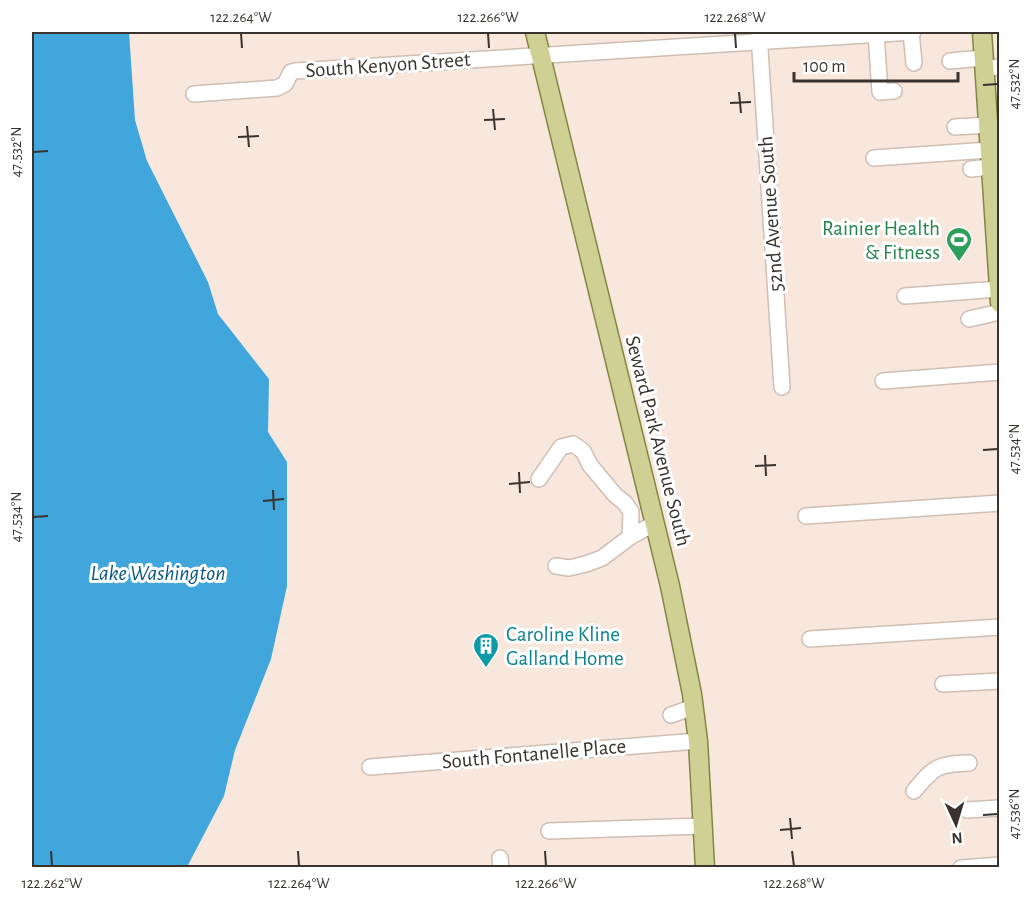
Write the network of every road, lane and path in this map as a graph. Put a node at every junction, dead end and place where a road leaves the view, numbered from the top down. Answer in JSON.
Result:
{"nodes":[{"id":1,"x":535,"y":32,"type":"edge"},
{"id":2,"x":906,"y":32,"type":"edge"},
{"id":3,"x":982,"y":32,"type":"edge"},
{"id":4,"x":835,"y":34,"type":"edge"},
{"id":5,"x":876,"y":34,"type":"junction"},
{"id":6,"x":759,"y":37,"type":"edge"},
{"id":7,"x":695,"y":39,"type":"edge"},
{"id":8,"x":540,"y":56,"type":"junction"},
{"id":9,"x":950,"y":61,"type":"dead end"},
{"id":10,"x":914,"y":63,"type":"dead end"},
{"id":11,"x":989,"y":64,"type":"edge"},
{"id":12,"x":894,"y":91,"type":"dead end"},
{"id":13,"x":194,"y":94,"type":"dead end"},
{"id":14,"x":956,"y":127,"type":"dead end"},
{"id":15,"x":991,"y":143,"type":"edge"},
{"id":16,"x":874,"y":158,"type":"dead end"},
{"id":17,"x":971,"y":169,"type":"dead end"},
{"id":18,"x":996,"y":198,"type":"edge"},
{"id":19,"x":905,"y":296,"type":"dead end"},
{"id":20,"x":999,"y":296,"type":"edge"},
{"id":21,"x":999,"y":312,"type":"edge"},
{"id":22,"x":969,"y":319,"type":"dead end"},
{"id":23,"x":999,"y":372,"type":"edge"},
{"id":24,"x":883,"y":381,"type":"dead end"},
{"id":25,"x":782,"y":387,"type":"dead end"},
{"id":26,"x":539,"y":479,"type":"dead end"},
{"id":27,"x":999,"y":503,"type":"edge"},
{"id":28,"x":806,"y":516,"type":"dead end"},
{"id":29,"x":655,"y":523,"type":"junction"},
{"id":30,"x":630,"y":537,"type":"junction"},
{"id":31,"x":556,"y":566,"type":"dead end"},
{"id":32,"x":999,"y":627,"type":"edge"},
{"id":33,"x":810,"y":639,"type":"dead end"},
{"id":34,"x":999,"y":681,"type":"edge"},
{"id":35,"x":943,"y":684,"type":"dead end"},
{"id":36,"x":693,"y":707,"type":"junction"},
{"id":37,"x":671,"y":715,"type":"dead end"},
{"id":38,"x":698,"y":741,"type":"junction"},
{"id":39,"x":969,"y":763,"type":"dead end"},
{"id":40,"x":370,"y":768,"type":"dead end"},
{"id":41,"x":914,"y":791,"type":"dead end"},
{"id":42,"x":999,"y":808,"type":"edge"},
{"id":43,"x":967,"y":810,"type":"dead end"},
{"id":44,"x":703,"y":826,"type":"junction"},
{"id":45,"x":549,"y":831,"type":"dead end"},
{"id":46,"x":999,"y":865,"type":"edge"},
{"id":47,"x":705,"y":867,"type":"edge"},
{"id":48,"x":961,"y":867,"type":"edge"}],
"edges":[{"from":1,"to":8,"type":"main road","name":"Seward Park Avenue South"},
{"from":2,"to":5,"type":"street","name":"South Kenyon Street"},
{"from":2,"to":10,"type":"street"},
{"from":3,"to":11,"type":"main road"},
{"from":4,"to":5,"type":"street","name":"South Kenyon Street"},
{"from":4,"to":6,"type":"street","name":"South Kenyon Street"},
{"from":5,"to":12,"type":"street"},
{"from":6,"to":7,"type":"street","name":"South Kenyon Street"},
{"from":6,"to":25,"type":"street","name":"52nd Avenue South"},
{"from":7,"to":8,"type":"street","name":"South Kenyon Street"},
{"from":8,"to":13,"type":"street","name":"South Kenyon Street"},
{"from":8,"to":29,"type":"main road","name":"Seward Park Avenue South"},
{"from":9,"to":11,"type":"street"},
{"from":11,"to":15,"type":"main road"},
{"from":14,"to":15,"type":"street"},
{"from":15,"to":16,"type":"street"},
{"from":15,"to":17,"type":"street"},
{"from":15,"to":18,"type":"main road"},
{"from":18,"to":20,"type":"main road"},
{"from":19,"to":20,"type":"street"},
{"from":21,"to":22,"type":"street"},
{"from":23,"to":24,"type":"street"},
{"from":26,"to":30,"type":"street"},
{"from":27,"to":28,"type":"street"},
{"from":29,"to":30,"type":"street"},
{"from":29,"to":36,"type":"main road","name":"Seward Park Avenue South"},
{"from":30,"to":31,"type":"street"},
{"from":32,"to":33,"type":"street"},
{"from":34,"to":35,"type":"street"},
{"from":36,"to":37,"type":"street"},
{"from":36,"to":38,"type":"main road","name":"Seward Park Avenue South"},
{"from":38,"to":40,"type":"street","name":"South Fontanelle Place"},
{"from":38,"to":44,"type":"main road","name":"Seward Park Avenue South"},
{"from":39,"to":41,"type":"street"},
{"from":42,"to":43,"type":"street"},
{"from":44,"to":45,"type":"street"},
{"from":44,"to":47,"type":"main road","name":"Seward Park Avenue South"},
{"from":46,"to":48,"type":"street"}]}
